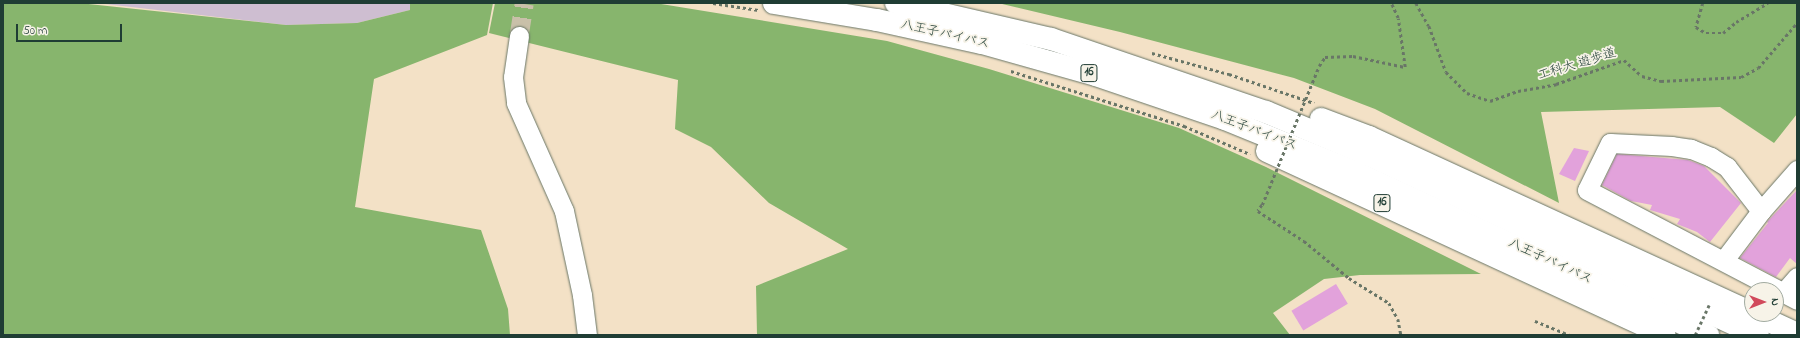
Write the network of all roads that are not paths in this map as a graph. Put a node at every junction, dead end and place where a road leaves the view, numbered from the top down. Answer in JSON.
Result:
{"nodes":[{"id":1,"x":896,"y":3,"type":"edge"},
{"id":2,"x":767,"y":7,"type":"edge"},
{"id":3,"x":519,"y":36,"type":"tunnel mouth"},
{"id":4,"x":1096,"y":75,"type":"junction"},
{"id":5,"x":1193,"y":85,"type":"junction"},
{"id":6,"x":1797,"y":170,"type":"edge"},
{"id":7,"x":1761,"y":211,"type":"junction"},
{"id":8,"x":1724,"y":260,"type":"junction"},
{"id":9,"x":1797,"y":277,"type":"edge"},
{"id":10,"x":1790,"y":296,"type":"edge"},
{"id":11,"x":1744,"y":310,"type":"edge"},
{"id":12,"x":1771,"y":322,"type":"edge"},
{"id":13,"x":1797,"y":334,"type":"edge"},
{"id":14,"x":587,"y":335,"type":"edge"},
{"id":15,"x":1666,"y":335,"type":"edge"},
{"id":16,"x":1708,"y":335,"type":"edge"},
{"id":17,"x":1758,"y":335,"type":"edge"}],
"edges":[{"from":1,"to":5,"type":"highway","name":"八王子バイパス","number":"16"},
{"from":2,"to":4,"type":"highway","name":"八王子バイパス","number":"16"},
{"from":3,"to":14,"type":"street"},
{"from":4,"to":15,"type":"highway","number":"16"},
{"from":4,"to":16,"type":"highway","name":"八王子バイパス","number":"16"},
{"from":5,"to":11,"type":"highway","number":"16"},
{"from":5,"to":17,"type":"highway","name":"八王子バイパス","number":"16"},
{"from":6,"to":7,"type":"street"},
{"from":7,"to":8,"type":"street"},
{"from":7,"to":8,"type":"street"},
{"from":8,"to":10,"type":"street"},
{"from":9,"to":10,"type":"street"},
{"from":12,"to":13,"type":"highway","number":"16"}]}
